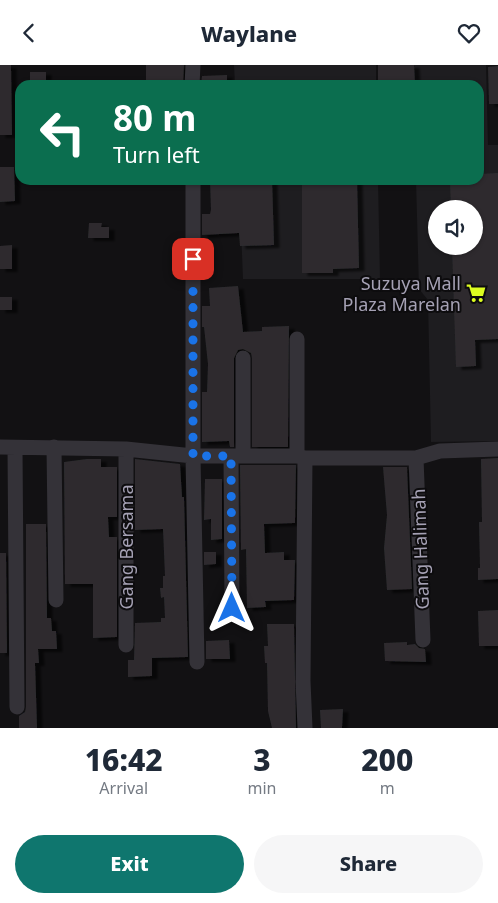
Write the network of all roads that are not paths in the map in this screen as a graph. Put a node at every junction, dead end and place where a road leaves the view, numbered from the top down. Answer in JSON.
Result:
{"nodes":[{"id":1,"x":193,"y":65,"type":"edge"},
{"id":2,"x":192,"y":80,"type":"edge"},
{"id":3,"x":193,"y":185,"type":"edge"},
{"id":4,"x":296,"y":339,"type":"dead end"},
{"id":5,"x":243,"y":358,"type":"dead end"},
{"id":6,"x":0,"y":447,"type":"edge"},
{"id":7,"x":15,"y":447,"type":"junction"},
{"id":8,"x":54,"y":447,"type":"junction"},
{"id":9,"x":126,"y":449,"type":"junction"},
{"id":10,"x":498,"y":449,"type":"edge"},
{"id":11,"x":193,"y":456,"type":"junction"},
{"id":12,"x":237,"y":456,"type":"junction"},
{"id":13,"x":301,"y":457,"type":"junction"},
{"id":14,"x":416,"y":458,"type":"junction"},
{"id":15,"x":56,"y":599,"type":"dead end"},
{"id":16,"x":232,"y":608,"type":"dead end"},
{"id":17,"x":423,"y":640,"type":"dead end"},
{"id":18,"x":126,"y":645,"type":"dead end"},
{"id":19,"x":197,"y":662,"type":"dead end"},
{"id":20,"x":17,"y":707,"type":"dead end"},
{"id":21,"x":305,"y":728,"type":"edge"}],
"edges":[{"from":1,"to":2,"type":"street"},
{"from":3,"to":11,"type":"street"},
{"from":4,"to":13,"type":"street"},
{"from":5,"to":12,"type":"street"},
{"from":6,"to":7,"type":"street"},
{"from":7,"to":8,"type":"street"},
{"from":7,"to":20,"type":"street"},
{"from":8,"to":9,"type":"street"},
{"from":8,"to":15,"type":"street"},
{"from":9,"to":11,"type":"street"},
{"from":9,"to":18,"type":"street","name":"Gang Bersama"},
{"from":10,"to":14,"type":"street"},
{"from":11,"to":12,"type":"street"},
{"from":11,"to":19,"type":"street"},
{"from":12,"to":13,"type":"street"},
{"from":12,"to":16,"type":"street"},
{"from":13,"to":14,"type":"street"},
{"from":13,"to":21,"type":"street"},
{"from":14,"to":17,"type":"street","name":"Gang Halimah"}]}
